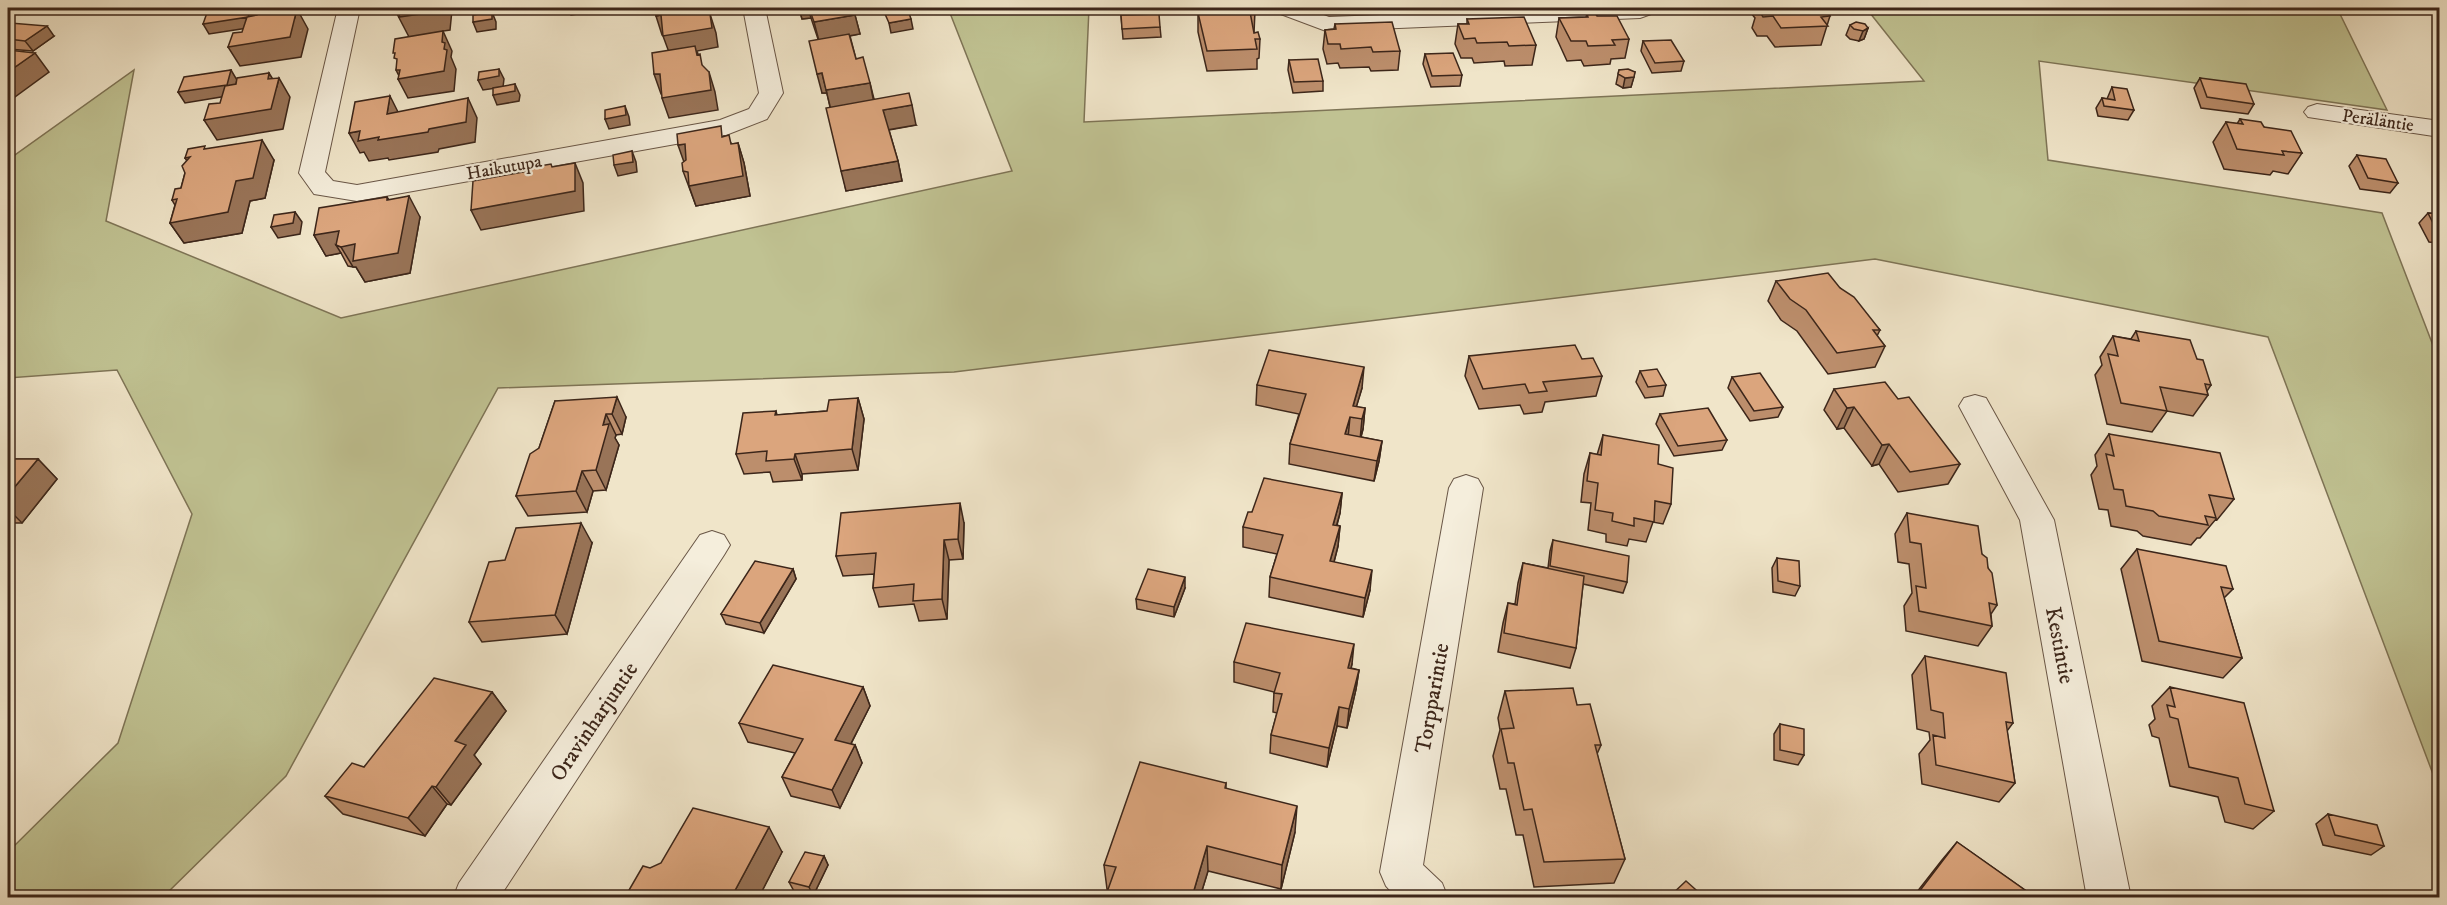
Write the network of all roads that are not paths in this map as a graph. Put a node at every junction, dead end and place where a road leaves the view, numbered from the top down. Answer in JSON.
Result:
{"nodes":[{"id":1,"x":349,"y":8,"type":"edge"},
{"id":2,"x":754,"y":8,"type":"edge"},
{"id":3,"x":1286,"y":8,"type":"edge"},
{"id":4,"x":1646,"y":8,"type":"edge"},
{"id":5,"x":2317,"y":112,"type":"dead end"},
{"id":6,"x":2439,"y":129,"type":"edge"},
{"id":7,"x":1975,"y":406,"type":"dead end"},
{"id":8,"x":1466,"y":488,"type":"dead end"},
{"id":9,"x":712,"y":545,"type":"dead end"},
{"id":10,"x":474,"y":897,"type":"edge"},
{"id":11,"x":1427,"y":897,"type":"edge"},
{"id":12,"x":2109,"y":897,"type":"edge"}],
"edges":[{"from":1,"to":2,"type":"street","name":"Haikutupa"},
{"from":3,"to":4,"type":"street"},
{"from":5,"to":6,"type":"street","name":"Peräläntie"},
{"from":7,"to":12,"type":"street","name":"Kestintie"},
{"from":8,"to":11,"type":"street","name":"Torpparintie"},
{"from":9,"to":10,"type":"street","name":"Oravinharjuntie"}]}
